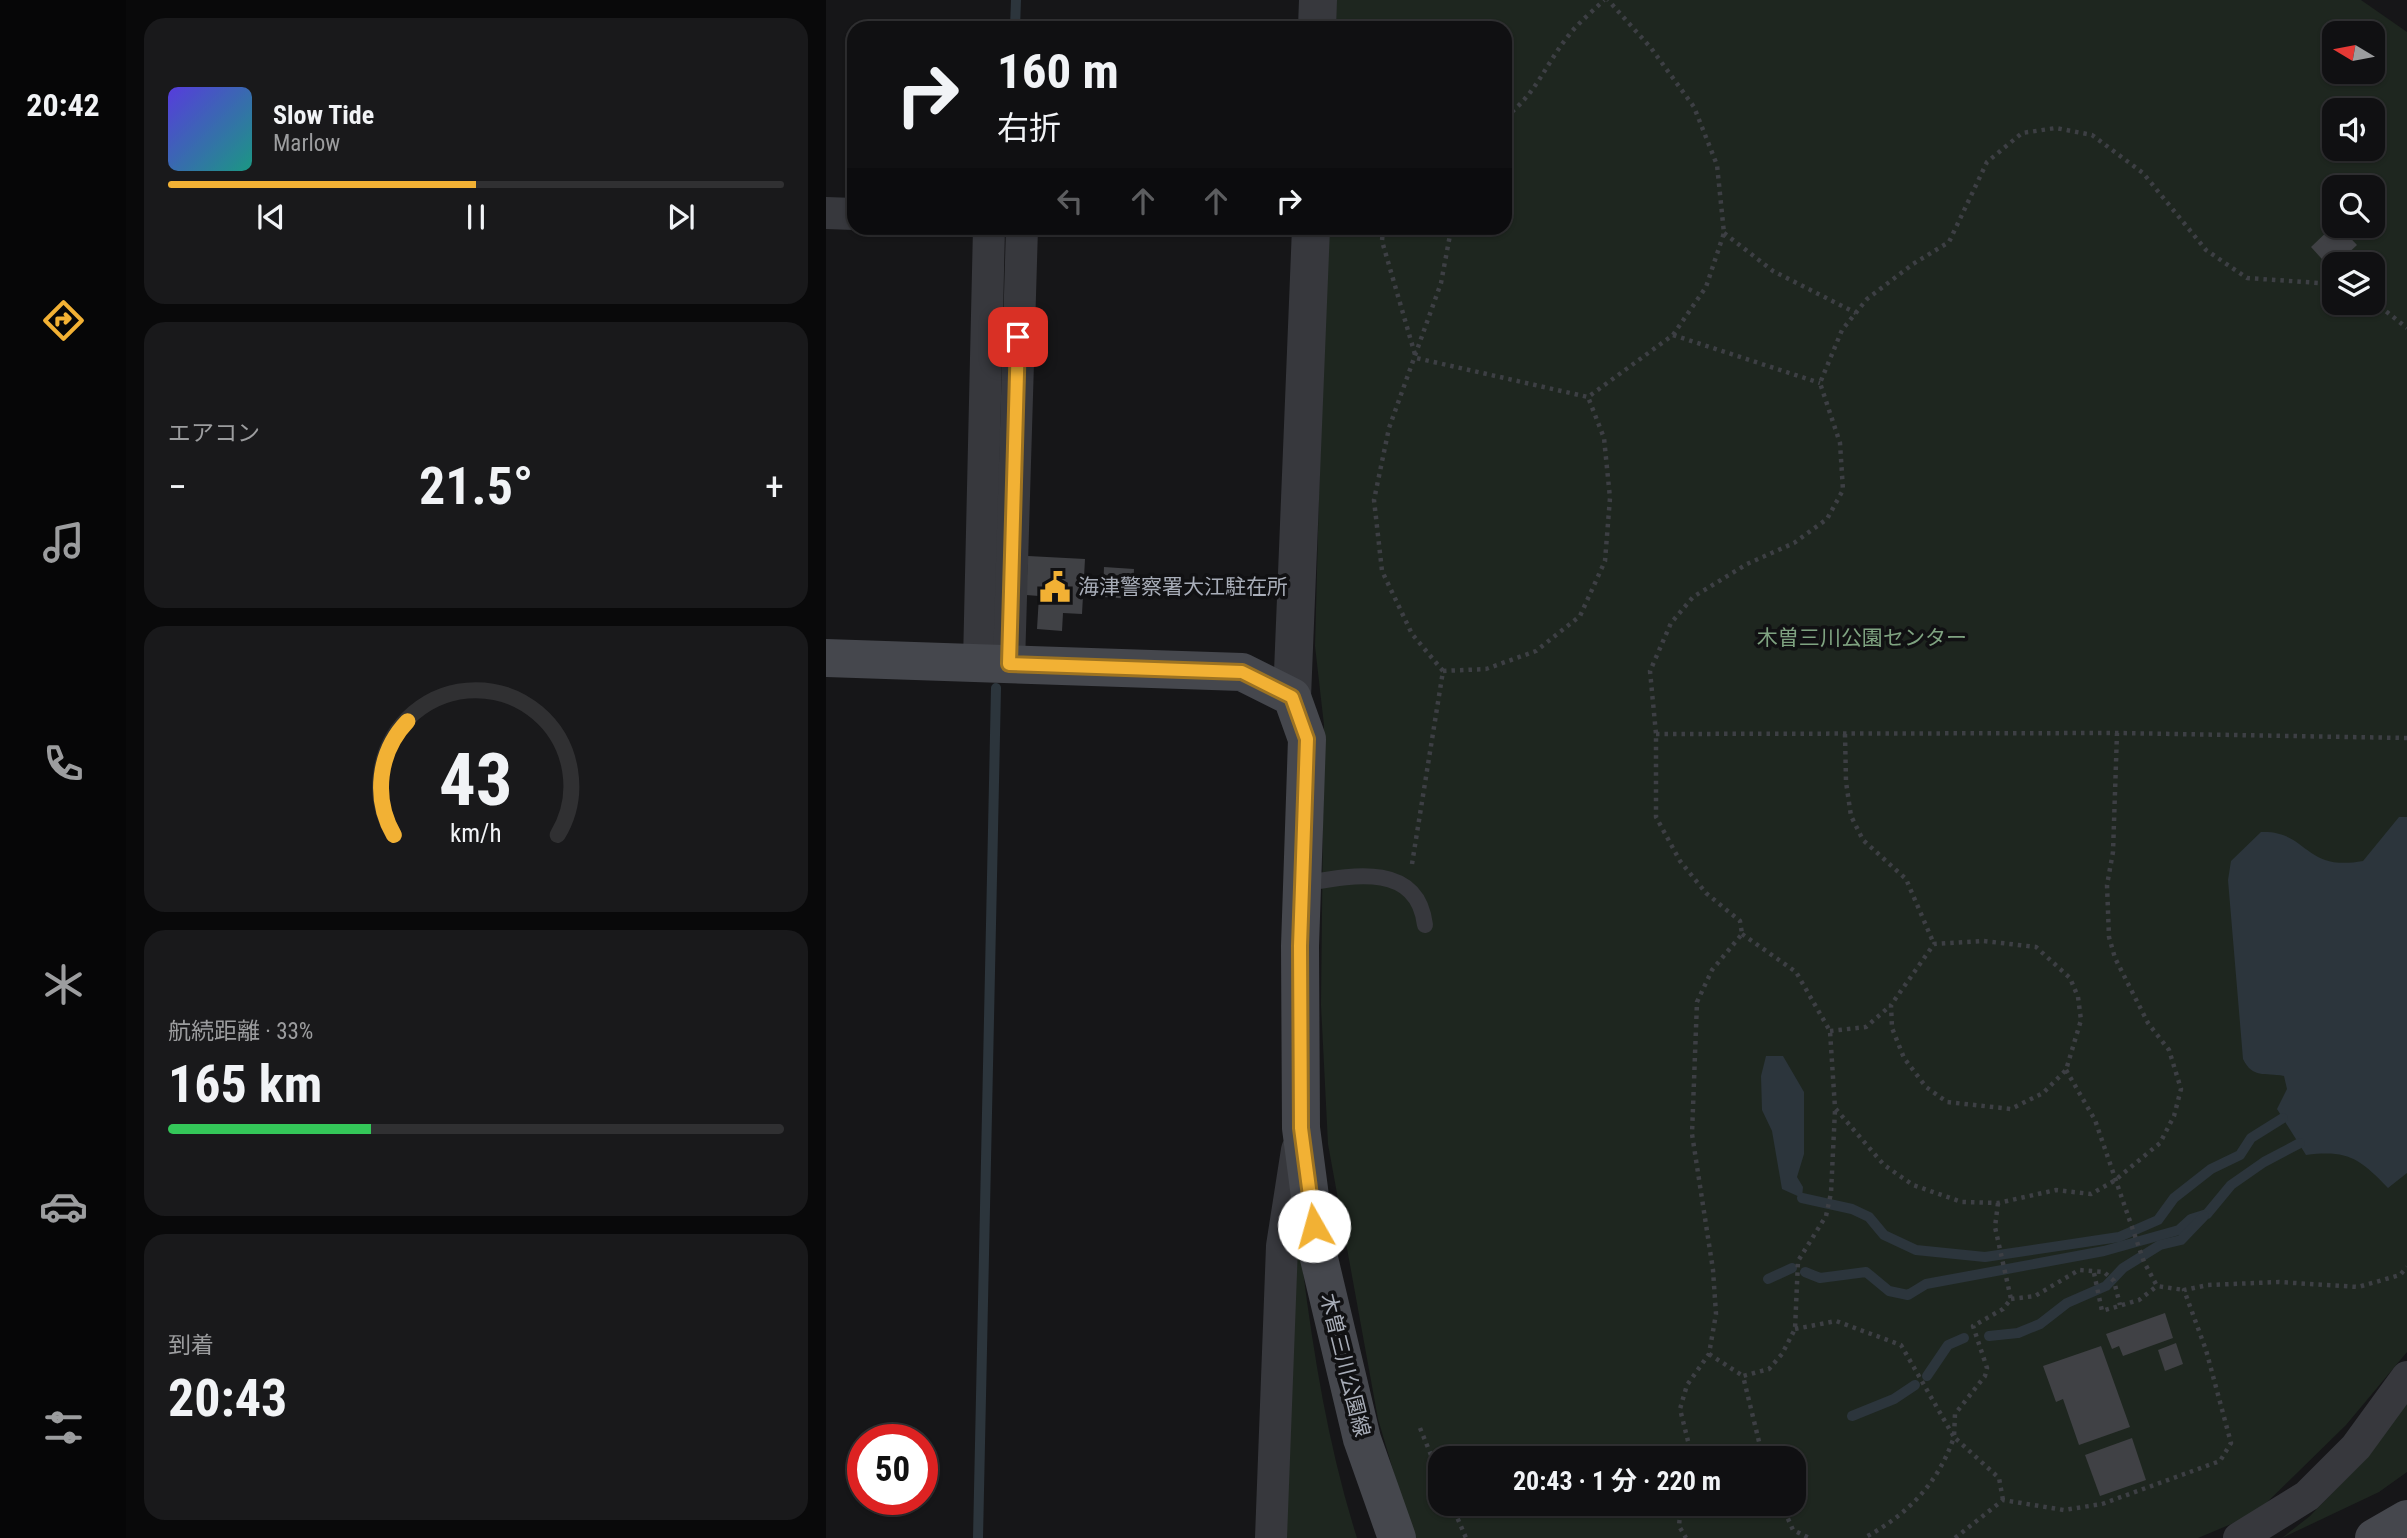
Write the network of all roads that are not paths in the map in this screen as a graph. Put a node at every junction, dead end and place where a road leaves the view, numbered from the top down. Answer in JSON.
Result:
{"nodes":[{"id":1,"x":1318,"y":0,"type":"edge"},
{"id":2,"x":1317,"y":21,"type":"edge"},
{"id":3,"x":826,"y":213,"type":"edge"},
{"id":4,"x":847,"y":214,"type":"edge"},
{"id":5,"x":989,"y":235,"type":"edge"},
{"id":6,"x":1022,"y":235,"type":"edge"},
{"id":7,"x":1311,"y":235,"type":"edge"},
{"id":8,"x":826,"y":659,"type":"edge"},
{"id":9,"x":994,"y":663,"type":"junction"},
{"id":10,"x":1292,"y":697,"type":"junction"},
{"id":11,"x":1302,"y":884,"type":"junction"},
{"id":12,"x":1426,"y":925,"type":"dead end"},
{"id":13,"x":1301,"y":1128,"type":"junction"},
{"id":14,"x":2407,"y":1377,"type":"edge"},
{"id":15,"x":2407,"y":1519,"type":"edge"},
{"id":16,"x":1271,"y":1538,"type":"edge"},
{"id":17,"x":1397,"y":1538,"type":"edge"},
{"id":18,"x":2239,"y":1538,"type":"edge"},
{"id":19,"x":2374,"y":1538,"type":"edge"}],
"edges":[{"from":1,"to":2,"type":"street"},
{"from":3,"to":4,"type":"street"},
{"from":5,"to":9,"type":"street"},
{"from":6,"to":9,"type":"street"},
{"from":7,"to":10,"type":"street"},
{"from":8,"to":9,"type":"main road"},
{"from":9,"to":10,"type":"main road"},
{"from":10,"to":11,"type":"main road","name":"木曽三川公園線"},
{"from":11,"to":12,"type":"lane"},
{"from":11,"to":13,"type":"main road","name":"木曽三川公園線"},
{"from":13,"to":16,"type":"street"},
{"from":13,"to":17,"type":"main road","name":"木曽三川公園線"},
{"from":14,"to":18,"type":"street"},
{"from":15,"to":19,"type":"main road"}]}
